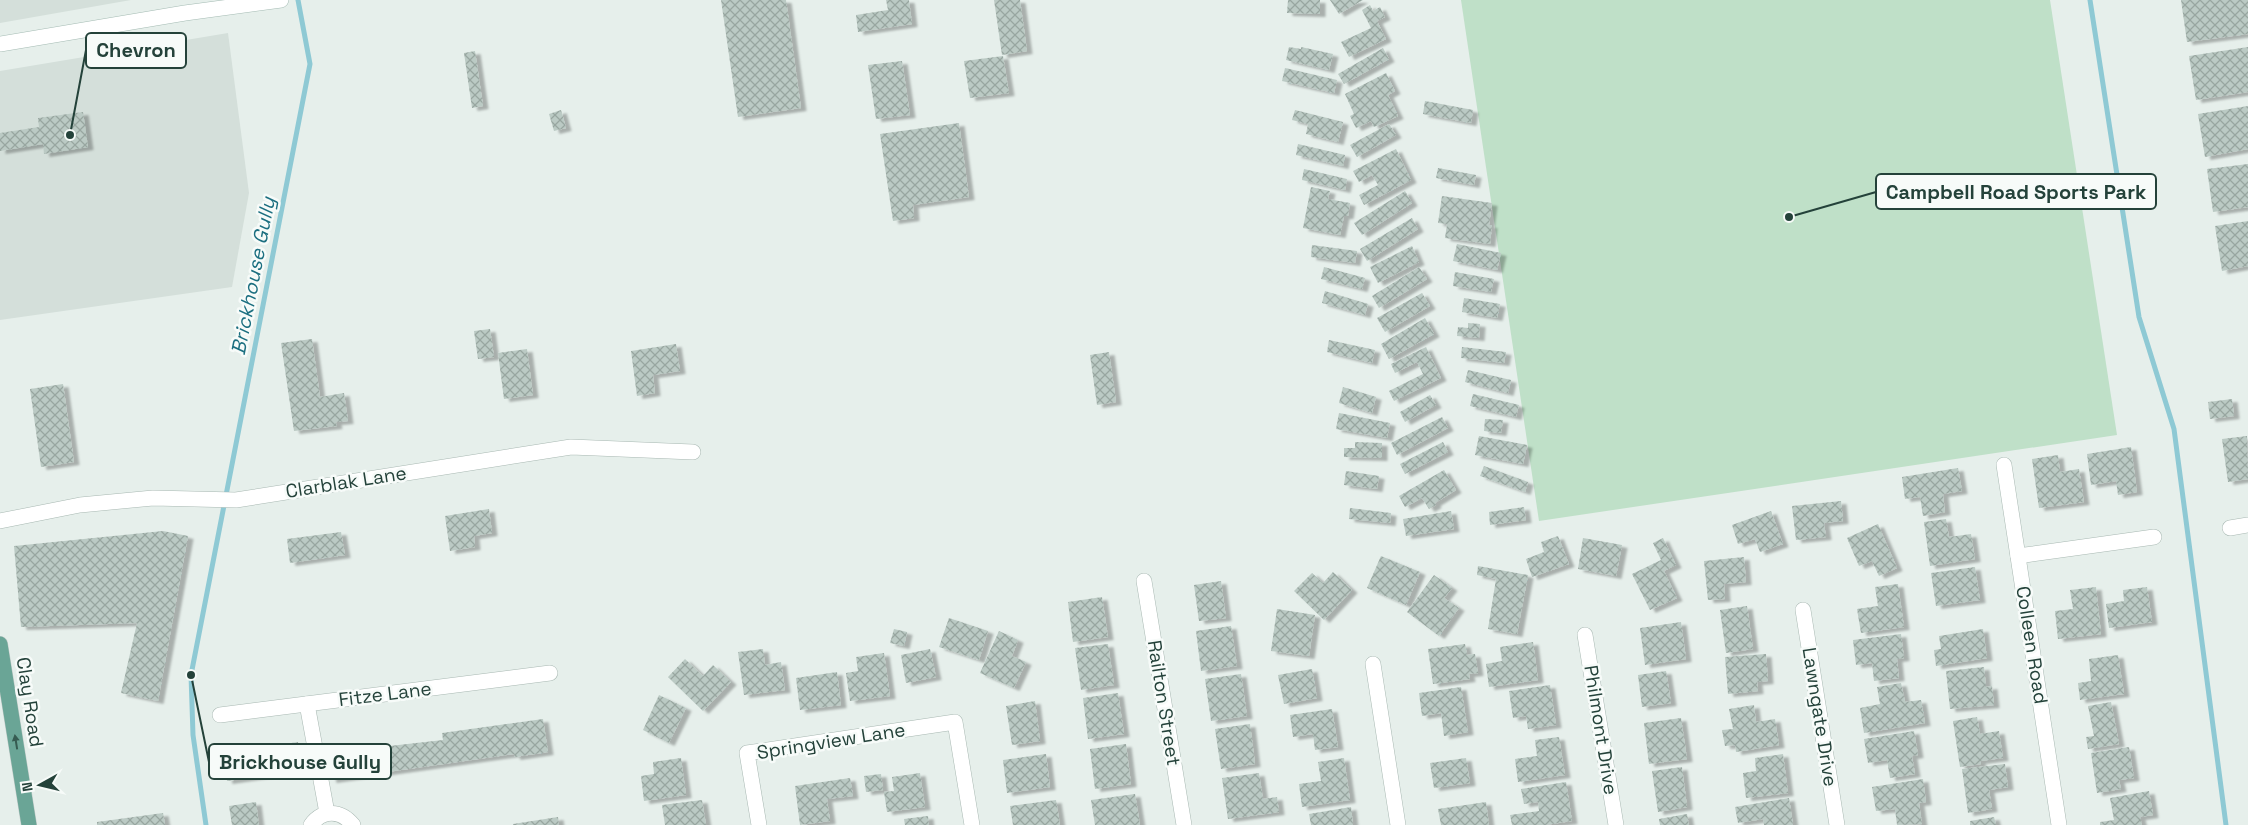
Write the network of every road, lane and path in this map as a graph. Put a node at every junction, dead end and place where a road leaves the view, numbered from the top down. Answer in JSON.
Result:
{"nodes":[{"id":1,"x":281,"y":0,"type":"edge"},
{"id":2,"x":0,"y":44,"type":"edge"},
{"id":3,"x":692,"y":452,"type":"dead end"},
{"id":4,"x":2004,"y":465,"type":"dead end"},
{"id":5,"x":0,"y":521,"type":"edge"},
{"id":6,"x":2248,"y":525,"type":"edge"},
{"id":7,"x":2230,"y":528,"type":"dead end"},
{"id":8,"x":2154,"y":537,"type":"dead end"},
{"id":9,"x":2018,"y":556,"type":"junction"},
{"id":10,"x":1144,"y":581,"type":"dead end"},
{"id":11,"x":1803,"y":610,"type":"dead end"},
{"id":12,"x":1586,"y":635,"type":"dead end"},
{"id":13,"x":0,"y":644,"type":"edge"},
{"id":14,"x":1373,"y":664,"type":"dead end"},
{"id":15,"x":550,"y":673,"type":"dead end"},
{"id":16,"x":307,"y":704,"type":"junction"},
{"id":17,"x":220,"y":715,"type":"dead end"},
{"id":18,"x":327,"y":813,"type":"junction"},
{"id":19,"x":29,"y":825,"type":"edge"},
{"id":20,"x":311,"y":825,"type":"edge"},
{"id":21,"x":353,"y":825,"type":"edge"},
{"id":22,"x":759,"y":825,"type":"edge"},
{"id":23,"x":972,"y":825,"type":"edge"},
{"id":24,"x":1184,"y":825,"type":"edge"},
{"id":25,"x":1398,"y":825,"type":"edge"},
{"id":26,"x":1616,"y":825,"type":"edge"},
{"id":27,"x":1837,"y":825,"type":"edge"},
{"id":28,"x":2059,"y":825,"type":"edge"}],
"edges":[{"from":1,"to":2,"type":"street"},
{"from":3,"to":5,"type":"street","name":"Clarblak Lane"},
{"from":4,"to":9,"type":"street","name":"Colleen Road"},
{"from":6,"to":7,"type":"street"},
{"from":8,"to":9,"type":"street"},
{"from":9,"to":28,"type":"street","name":"Colleen Road"},
{"from":10,"to":24,"type":"street","name":"Railton Street"},
{"from":11,"to":27,"type":"street","name":"Lawngate Drive"},
{"from":12,"to":26,"type":"street","name":"Philmont Drive"},
{"from":19,"to":13,"type":"main road","name":"Clay Road","one_way":true},
{"from":14,"to":25,"type":"street"},
{"from":15,"to":16,"type":"street","name":"Fitze Lane"},
{"from":16,"to":17,"type":"street","name":"Fitze Lane"},
{"from":16,"to":18,"type":"street"},
{"from":18,"to":20,"type":"street"},
{"from":18,"to":21,"type":"street"},
{"from":22,"to":23,"type":"street","name":"Springview Lane"}]}
